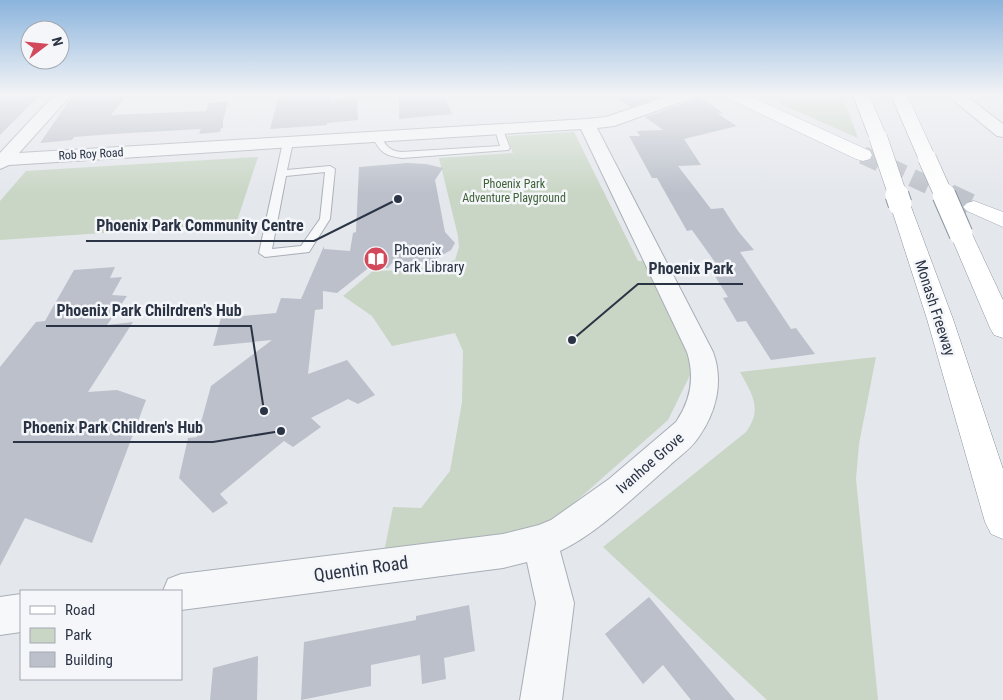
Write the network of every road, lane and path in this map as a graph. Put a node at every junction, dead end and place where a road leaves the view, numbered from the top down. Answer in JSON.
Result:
{"nodes":[{"id":1,"x":33,"y":128,"type":"edge"},
{"id":2,"x":533,"y":128,"type":"edge"},
{"id":3,"x":589,"y":128,"type":"edge"},
{"id":4,"x":803,"y":128,"type":"edge"},
{"id":5,"x":874,"y":128,"type":"edge"},
{"id":6,"x":914,"y":128,"type":"edge"},
{"id":7,"x":288,"y":142,"type":"junction"},
{"id":8,"x":863,"y":156,"type":"tunnel mouth"},
{"id":9,"x":2,"y":161,"type":"edge"},
{"id":10,"x":281,"y":173,"type":"junction"},
{"id":11,"x":974,"y":207,"type":"tunnel mouth"},
{"id":12,"x":1003,"y":220,"type":"edge"},
{"id":13,"x":1003,"y":328,"type":"edge"},
{"id":14,"x":1003,"y":522,"type":"edge"},
{"id":15,"x":540,"y":542,"type":"junction"},
{"id":16,"x":182,"y":592,"type":"edge"},
{"id":17,"x":20,"y":613,"type":"edge"},
{"id":18,"x":0,"y":616,"type":"edge"},
{"id":19,"x":541,"y":700,"type":"edge"}],
"edges":[{"from":1,"to":9,"type":"street"},
{"from":2,"to":7,"type":"street","name":"Rob Roy Road"},
{"from":3,"to":15,"type":"street","name":"Ivanhoe Grove"},
{"from":4,"to":8,"type":"main road"},
{"from":5,"to":14,"type":"main road","name":"Monash Freeway","bridge":true},
{"from":6,"to":13,"type":"main road","bridge":true},
{"from":7,"to":9,"type":"street","name":"Rob Roy Road"},
{"from":7,"to":10,"type":"lane"},
{"from":10,"to":10,"type":"lane"},
{"from":11,"to":12,"type":"main road"},
{"from":15,"to":16,"type":"street","name":"Quentin Road"},
{"from":15,"to":19,"type":"street"},
{"from":17,"to":18,"type":"street"}]}
